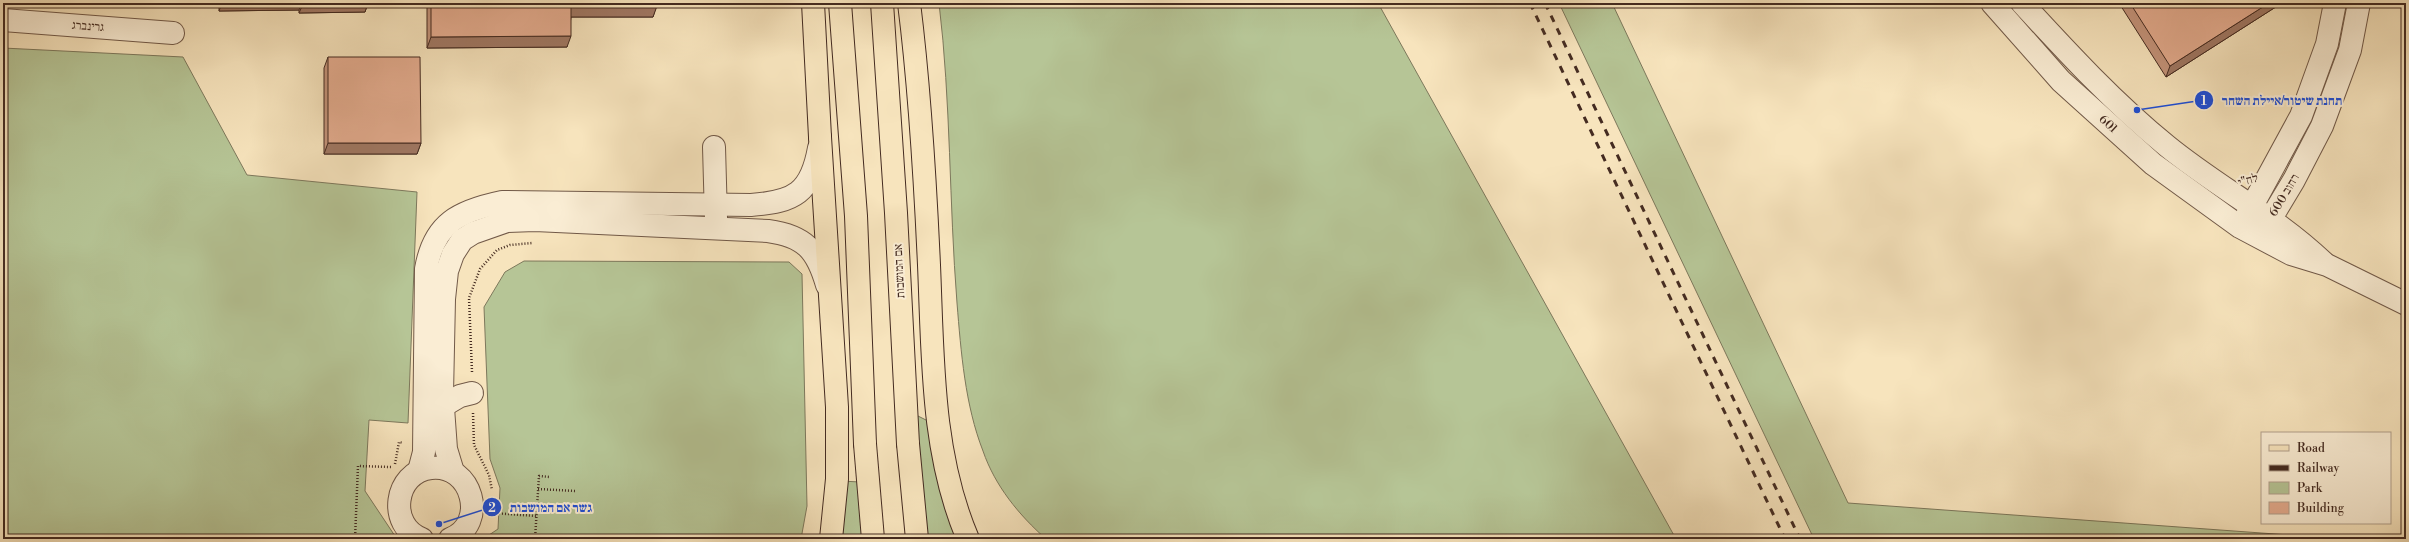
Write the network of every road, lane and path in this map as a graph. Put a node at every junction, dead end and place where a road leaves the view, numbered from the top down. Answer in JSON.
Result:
{"nodes":[{"id":1,"x":813,"y":3,"type":"edge"},
{"id":2,"x":840,"y":3,"type":"edge"},
{"id":3,"x":882,"y":3,"type":"edge"},
{"id":4,"x":910,"y":3,"type":"edge"},
{"id":5,"x":1992,"y":3,"type":"edge"},
{"id":6,"x":2022,"y":3,"type":"edge"},
{"id":7,"x":2335,"y":3,"type":"edge"},
{"id":8,"x":2359,"y":3,"type":"edge"},
{"id":9,"x":3,"y":20,"type":"edge"},
{"id":10,"x":173,"y":33,"type":"dead end"},
{"id":11,"x":820,"y":137,"type":"junction"},
{"id":12,"x":714,"y":147,"type":"dead end"},
{"id":13,"x":2273,"y":168,"type":"junction"},
{"id":14,"x":2294,"y":180,"type":"junction"},
{"id":15,"x":2220,"y":184,"type":"junction"},
{"id":16,"x":714,"y":204,"type":"junction"},
{"id":17,"x":2252,"y":206,"type":"junction"},
{"id":18,"x":2270,"y":220,"type":"junction"},
{"id":19,"x":2240,"y":226,"type":"junction"},
{"id":20,"x":720,"y":229,"type":"junction"},
{"id":21,"x":2299,"y":239,"type":"junction"},
{"id":22,"x":534,"y":242,"type":"dead end"},
{"id":23,"x":2327,"y":266,"type":"junction"},
{"id":24,"x":831,"y":297,"type":"junction"},
{"id":25,"x":2406,"y":304,"type":"edge"},
{"id":26,"x":472,"y":393,"type":"junction"},
{"id":27,"x":443,"y":406,"type":"junction"},
{"id":28,"x":419,"y":471,"type":"junction"},
{"id":29,"x":453,"y":472,"type":"junction"},
{"id":30,"x":550,"y":477,"type":"dead end"},
{"id":31,"x":538,"y":489,"type":"junction"},
{"id":32,"x":576,"y":491,"type":"dead end"},
{"id":33,"x":492,"y":494,"type":"dead end"},
{"id":34,"x":493,"y":505,"type":"dead end"},
{"id":35,"x":485,"y":514,"type":"junction"},
{"id":36,"x":536,"y":516,"type":"junction"},
{"id":37,"x":422,"y":539,"type":"edge"},
{"id":38,"x":450,"y":539,"type":"edge"},
{"id":39,"x":535,"y":539,"type":"edge"},
{"id":40,"x":831,"y":539,"type":"edge"},
{"id":41,"x":873,"y":539,"type":"edge"},
{"id":42,"x":917,"y":539,"type":"edge"},
{"id":43,"x":968,"y":539,"type":"edge"}],
"edges":[{"from":1,"to":11,"type":"main road"},
{"from":2,"to":41,"type":"main road","bridge":true},
{"from":3,"to":42,"type":"main road","name":"אם המושבות","bridge":true},
{"from":4,"to":43,"type":"main road"},
{"from":5,"to":19,"type":"street","name":"601"},
{"from":6,"to":15,"type":"street","name":"601"},
{"from":7,"to":13,"type":"street","name":"רחוב 600"},
{"from":8,"to":14,"type":"street","name":"רחוב 600"},
{"from":9,"to":10,"type":"street","name":"גרינברג"},
{"from":11,"to":16,"type":"street"},
{"from":11,"to":24,"type":"main road"},
{"from":12,"to":16,"type":"street"},
{"from":13,"to":15,"type":"street","name":"לח\"י"},
{"from":13,"to":17,"type":"street","name":"רחוב 600"},
{"from":14,"to":18,"type":"street","name":"רחוב 600"},
{"from":14,"to":21,"type":"street"},
{"from":15,"to":17,"type":"street","name":"601"},
{"from":16,"to":20,"type":"street"},
{"from":16,"to":28,"type":"street"},
{"from":17,"to":18,"type":"street","name":"601"},
{"from":17,"to":19,"type":"street","name":"רחוב 600"},
{"from":18,"to":19,"type":"street","name":"רחוב 600"},
{"from":18,"to":21,"type":"street","name":"601"},
{"from":19,"to":23,"type":"street","name":"601"},
{"from":20,"to":24,"type":"street"},
{"from":20,"to":27,"type":"street"},
{"from":21,"to":23,"type":"street"},
{"from":22,"to":26,"type":"path"},
{"from":23,"to":25,"type":"street"},
{"from":24,"to":40,"type":"main road"},
{"from":26,"to":27,"type":"street"},
{"from":26,"to":33,"type":"path"},
{"from":27,"to":29,"type":"street"},
{"from":28,"to":29,"type":"street"},
{"from":28,"to":37,"type":"street"},
{"from":29,"to":35,"type":"street"},
{"from":30,"to":31,"type":"path"},
{"from":31,"to":32,"type":"path"},
{"from":31,"to":36,"type":"path"},
{"from":34,"to":35,"type":"path"},
{"from":35,"to":36,"type":"path"},
{"from":35,"to":38,"type":"street"},
{"from":36,"to":39,"type":"path"}]}
